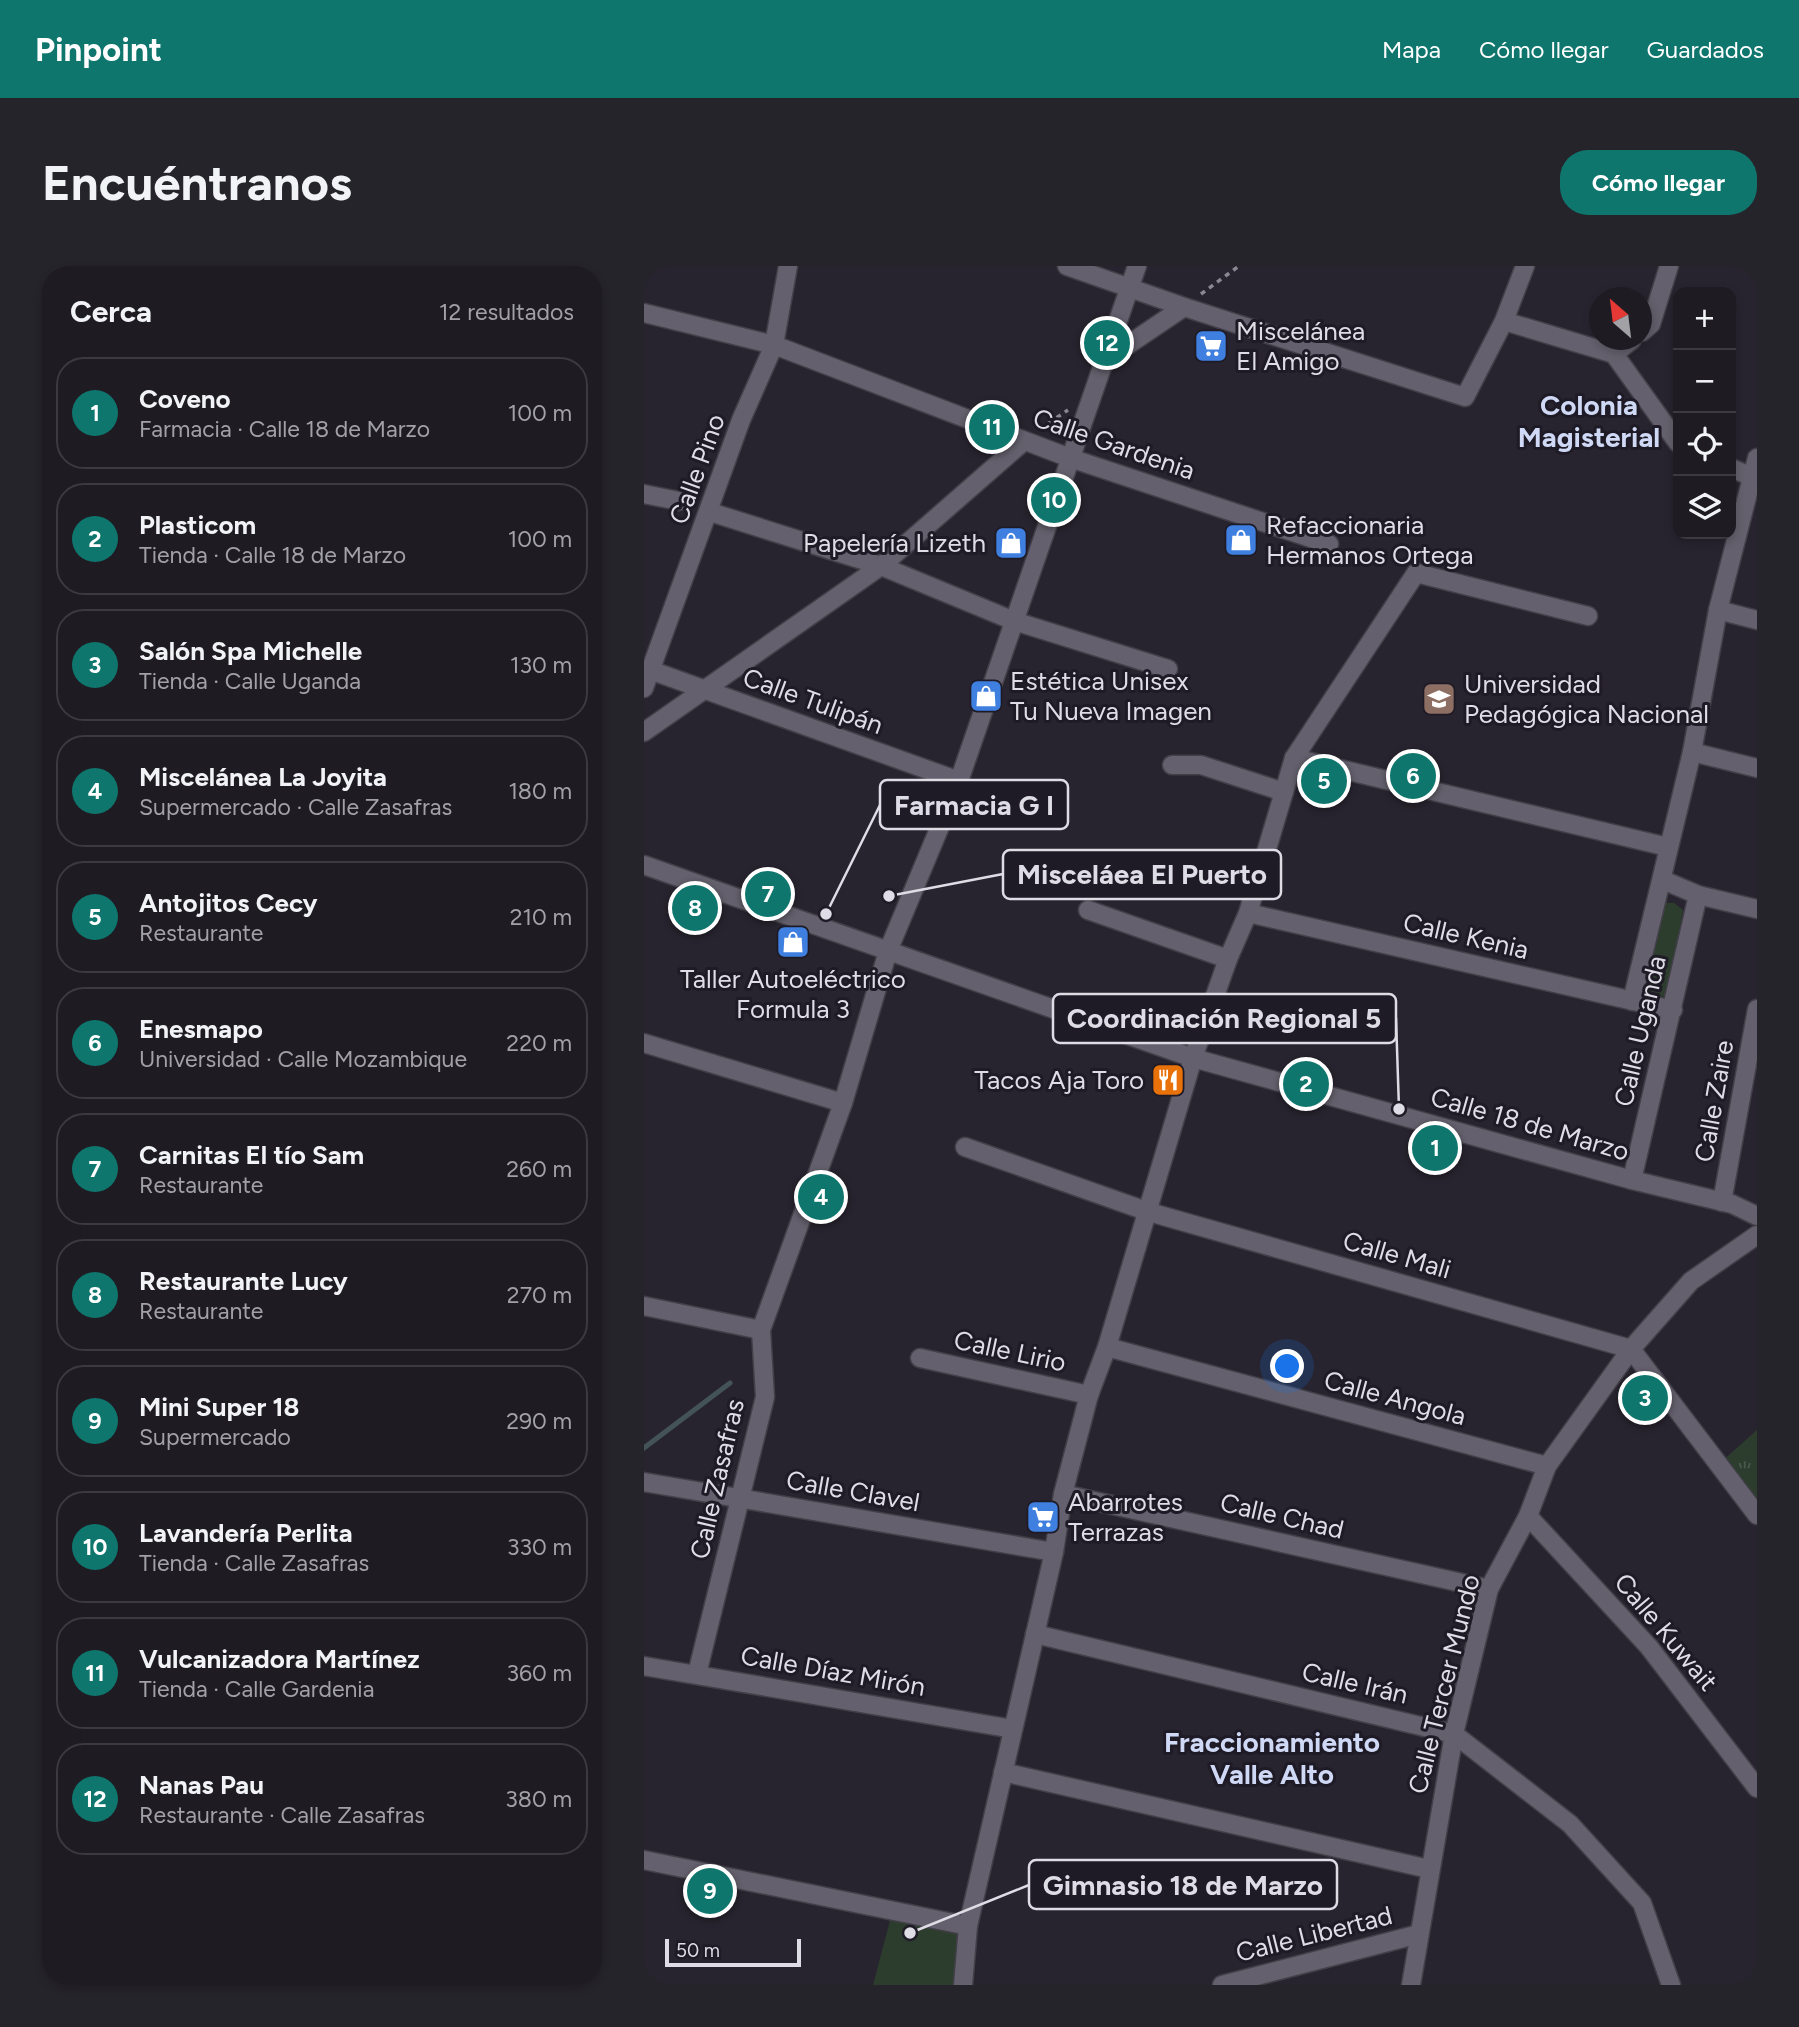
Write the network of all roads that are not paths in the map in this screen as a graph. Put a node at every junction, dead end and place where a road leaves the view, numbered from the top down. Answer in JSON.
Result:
{"nodes":[{"id":1,"x":788,"y":266,"type":"edge"},
{"id":2,"x":1067,"y":266,"type":"edge"},
{"id":3,"x":1137,"y":266,"type":"edge"},
{"id":4,"x":1525,"y":266,"type":"edge"},
{"id":5,"x":1669,"y":266,"type":"edge"},
{"id":6,"x":1129,"y":289,"type":"junction"},
{"id":7,"x":1184,"y":307,"type":"junction"},
{"id":8,"x":644,"y":313,"type":"edge"},
{"id":9,"x":1504,"y":321,"type":"junction"},
{"id":10,"x":1652,"y":321,"type":"edge"},
{"id":11,"x":774,"y":345,"type":"junction"},
{"id":12,"x":1619,"y":350,"type":"edge"},
{"id":13,"x":1614,"y":354,"type":"junction"},
{"id":14,"x":1104,"y":361,"type":"junction"},
{"id":15,"x":1673,"y":436,"type":"edge"},
{"id":16,"x":1024,"y":441,"type":"junction"},
{"id":17,"x":1070,"y":458,"type":"junction"},
{"id":18,"x":1757,"y":458,"type":"edge"},
{"id":19,"x":1736,"y":470,"type":"edge"},
{"id":20,"x":1755,"y":478,"type":"edge"},
{"id":21,"x":644,"y":494,"type":"edge"},
{"id":22,"x":679,"y":501,"type":"dead end"},
{"id":23,"x":710,"y":512,"type":"junction"},
{"id":24,"x":1329,"y":544,"type":"dead end"},
{"id":25,"x":881,"y":566,"type":"junction"},
{"id":26,"x":1718,"y":610,"type":"junction"},
{"id":27,"x":1588,"y":616,"type":"dead end"},
{"id":28,"x":1757,"y":620,"type":"edge"},
{"id":29,"x":1014,"y":621,"type":"junction"},
{"id":30,"x":1168,"y":669,"type":"dead end"},
{"id":31,"x":650,"y":670,"type":"junction"},
{"id":32,"x":644,"y":688,"type":"edge"},
{"id":33,"x":703,"y":690,"type":"junction"},
{"id":34,"x":644,"y":732,"type":"edge"},
{"id":35,"x":1692,"y":752,"type":"junction"},
{"id":36,"x":1294,"y":758,"type":"junction"},
{"id":37,"x":1172,"y":765,"type":"dead end"},
{"id":38,"x":1757,"y":768,"type":"edge"},
{"id":39,"x":959,"y":781,"type":"junction"},
{"id":40,"x":1284,"y":792,"type":"junction"},
{"id":41,"x":1668,"y":847,"type":"junction"},
{"id":42,"x":644,"y":865,"type":"edge"},
{"id":43,"x":1663,"y":880,"type":"junction"},
{"id":44,"x":1698,"y":895,"type":"junction"},
{"id":45,"x":1757,"y":909,"type":"edge"},
{"id":46,"x":1087,"y":911,"type":"dead end"},
{"id":47,"x":1248,"y":912,"type":"junction"},
{"id":48,"x":888,"y":951,"type":"junction"},
{"id":49,"x":1228,"y":959,"type":"junction"},
{"id":50,"x":1632,"y":1001,"type":"junction"},
{"id":51,"x":1757,"y":1009,"type":"edge"},
{"id":52,"x":1673,"y":1010,"type":"junction"},
{"id":53,"x":644,"y":1043,"type":"edge"},
{"id":54,"x":1194,"y":1058,"type":"junction"},
{"id":55,"x":843,"y":1102,"type":"junction"},
{"id":56,"x":965,"y":1147,"type":"dead end"},
{"id":57,"x":1632,"y":1180,"type":"junction"},
{"id":58,"x":1727,"y":1203,"type":"junction"},
{"id":59,"x":1757,"y":1205,"type":"edge"},
{"id":60,"x":1149,"y":1212,"type":"junction"},
{"id":61,"x":1757,"y":1216,"type":"edge"},
{"id":62,"x":1757,"y":1235,"type":"edge"},
{"id":63,"x":644,"y":1306,"type":"edge"},
{"id":64,"x":761,"y":1330,"type":"junction"},
{"id":65,"x":1107,"y":1348,"type":"junction"},
{"id":66,"x":1631,"y":1349,"type":"junction"},
{"id":67,"x":920,"y":1358,"type":"dead end"},
{"id":68,"x":1089,"y":1395,"type":"junction"},
{"id":69,"x":1547,"y":1466,"type":"junction"},
{"id":70,"x":644,"y":1482,"type":"edge"},
{"id":71,"x":1063,"y":1494,"type":"junction"},
{"id":72,"x":741,"y":1498,"type":"junction"},
{"id":73,"x":1757,"y":1515,"type":"edge"},
{"id":74,"x":1528,"y":1516,"type":"junction"},
{"id":75,"x":1054,"y":1552,"type":"junction"},
{"id":76,"x":1489,"y":1589,"type":"junction"},
{"id":77,"x":1035,"y":1634,"type":"junction"},
{"id":78,"x":644,"y":1666,"type":"edge"},
{"id":79,"x":696,"y":1674,"type":"junction"},
{"id":80,"x":1013,"y":1728,"type":"junction"},
{"id":81,"x":1454,"y":1734,"type":"junction"},
{"id":82,"x":1003,"y":1772,"type":"junction"},
{"id":83,"x":1757,"y":1788,"type":"edge"},
{"id":84,"x":644,"y":1860,"type":"edge"},
{"id":85,"x":1429,"y":1869,"type":"junction"},
{"id":86,"x":968,"y":1926,"type":"junction"},
{"id":87,"x":1419,"y":1934,"type":"junction"},
{"id":88,"x":963,"y":1985,"type":"edge"},
{"id":89,"x":1222,"y":1985,"type":"edge"},
{"id":90,"x":1411,"y":1985,"type":"edge"},
{"id":91,"x":1671,"y":1985,"type":"edge"}],
"edges":[{"from":1,"to":11,"type":"street","name":"Calle Pino"},
{"from":2,"to":6,"type":"street"},
{"from":3,"to":6,"type":"street","name":"Calle Zasafras"},
{"from":4,"to":9,"type":"street"},
{"from":5,"to":10,"type":"street"},
{"from":6,"to":7,"type":"street"},
{"from":6,"to":14,"type":"street","name":"Calle Zasafras"},
{"from":7,"to":9,"type":"street"},
{"from":7,"to":14,"type":"street"},
{"from":8,"to":11,"type":"street","name":"Calle Gardenia"},
{"from":9,"to":13,"type":"street"},
{"from":11,"to":16,"type":"street","name":"Calle Gardenia"},
{"from":11,"to":23,"type":"street","name":"Calle Pino"},
{"from":12,"to":13,"type":"street"},
{"from":13,"to":15,"type":"street"},
{"from":14,"to":17,"type":"street","name":"Calle Zasafras"},
{"from":16,"to":17,"type":"street","name":"Calle Gardenia"},
{"from":16,"to":25,"type":"street"},
{"from":17,"to":24,"type":"street","name":"Calle Gardenia"},
{"from":17,"to":29,"type":"street","name":"Calle Zasafras"},
{"from":18,"to":20,"type":"street"},
{"from":19,"to":20,"type":"street"},
{"from":20,"to":26,"type":"street"},
{"from":21,"to":22,"type":"street"},
{"from":23,"to":25,"type":"street"},
{"from":23,"to":31,"type":"street","name":"Calle Pino"},
{"from":25,"to":29,"type":"street"},
{"from":25,"to":33,"type":"street"},
{"from":26,"to":28,"type":"street"},
{"from":26,"to":35,"type":"street"},
{"from":27,"to":36,"type":"street"},
{"from":29,"to":30,"type":"street"},
{"from":29,"to":39,"type":"street","name":"Calle Zasafras"},
{"from":31,"to":32,"type":"street","name":"Calle Pino"},
{"from":31,"to":33,"type":"street","name":"Calle Tulipán"},
{"from":33,"to":34,"type":"street"},
{"from":33,"to":39,"type":"street","name":"Calle Tulipán"},
{"from":35,"to":38,"type":"street"},
{"from":35,"to":41,"type":"street"},
{"from":36,"to":40,"type":"street"},
{"from":36,"to":41,"type":"street"},
{"from":37,"to":40,"type":"street"},
{"from":39,"to":48,"type":"street","name":"Calle Zasafras"},
{"from":40,"to":47,"type":"street"},
{"from":41,"to":43,"type":"street"},
{"from":42,"to":48,"type":"street","name":"Calle 18 de Marzo"},
{"from":43,"to":44,"type":"street"},
{"from":43,"to":50,"type":"street"},
{"from":44,"to":45,"type":"street"},
{"from":44,"to":52,"type":"street","name":"Calle Uganda"},
{"from":46,"to":49,"type":"street"},
{"from":47,"to":49,"type":"street"},
{"from":47,"to":50,"type":"street","name":"Calle Kenia"},
{"from":48,"to":54,"type":"street","name":"Calle 18 de Marzo"},
{"from":48,"to":55,"type":"street","name":"Calle Zasafras"},
{"from":49,"to":54,"type":"street"},
{"from":50,"to":52,"type":"street","name":"Calle Kenia"},
{"from":51,"to":58,"type":"street","name":"Calle Zaire"},
{"from":52,"to":57,"type":"street","name":"Calle Uganda"},
{"from":53,"to":55,"type":"street"},
{"from":54,"to":57,"type":"street","name":"Calle 18 de Marzo"},
{"from":54,"to":60,"type":"street"},
{"from":55,"to":64,"type":"street","name":"Calle Zasafras"},
{"from":56,"to":60,"type":"street"},
{"from":57,"to":58,"type":"street","name":"Calle 18 de Marzo"},
{"from":58,"to":59,"type":"street","name":"Calle 18 de Marzo"},
{"from":58,"to":61,"type":"street","name":"Calle 18 de Marzo"},
{"from":60,"to":65,"type":"street"},
{"from":60,"to":66,"type":"street","name":"Calle Mali"},
{"from":62,"to":66,"type":"street","name":"Calle Tercer Mundo"},
{"from":63,"to":64,"type":"street"},
{"from":64,"to":72,"type":"street","name":"Calle Zasafras"},
{"from":65,"to":68,"type":"street"},
{"from":65,"to":69,"type":"street","name":"Calle Angola"},
{"from":66,"to":69,"type":"street","name":"Calle Tercer Mundo"},
{"from":66,"to":73,"type":"street"},
{"from":67,"to":68,"type":"street","name":"Calle Lirio"},
{"from":68,"to":71,"type":"street"},
{"from":69,"to":74,"type":"street","name":"Calle Tercer Mundo"},
{"from":70,"to":72,"type":"street","name":"Calle Clavel"},
{"from":71,"to":75,"type":"street"},
{"from":71,"to":76,"type":"street","name":"Calle Chad"},
{"from":72,"to":75,"type":"street","name":"Calle Clavel"},
{"from":72,"to":79,"type":"street","name":"Calle Zasafras"},
{"from":74,"to":76,"type":"street","name":"Calle Tercer Mundo"},
{"from":74,"to":83,"type":"street","name":"Calle Kuwait"},
{"from":75,"to":77,"type":"street"},
{"from":76,"to":81,"type":"street","name":"Calle Tercer Mundo"},
{"from":77,"to":80,"type":"street"},
{"from":77,"to":81,"type":"street","name":"Calle Irán"},
{"from":78,"to":79,"type":"street","name":"Calle Díaz Mirón"},
{"from":79,"to":80,"type":"street","name":"Calle Díaz Mirón"},
{"from":80,"to":82,"type":"street"},
{"from":81,"to":85,"type":"street","name":"Calle Tercer Mundo"},
{"from":81,"to":91,"type":"street","name":"Calle Irán"},
{"from":82,"to":85,"type":"street"},
{"from":82,"to":86,"type":"street"},
{"from":84,"to":86,"type":"street"},
{"from":85,"to":87,"type":"street","name":"Calle Tercer Mundo"},
{"from":86,"to":88,"type":"street"},
{"from":87,"to":89,"type":"street","name":"Calle Libertad"},
{"from":87,"to":90,"type":"street","name":"Calle Tercer Mundo"}]}
